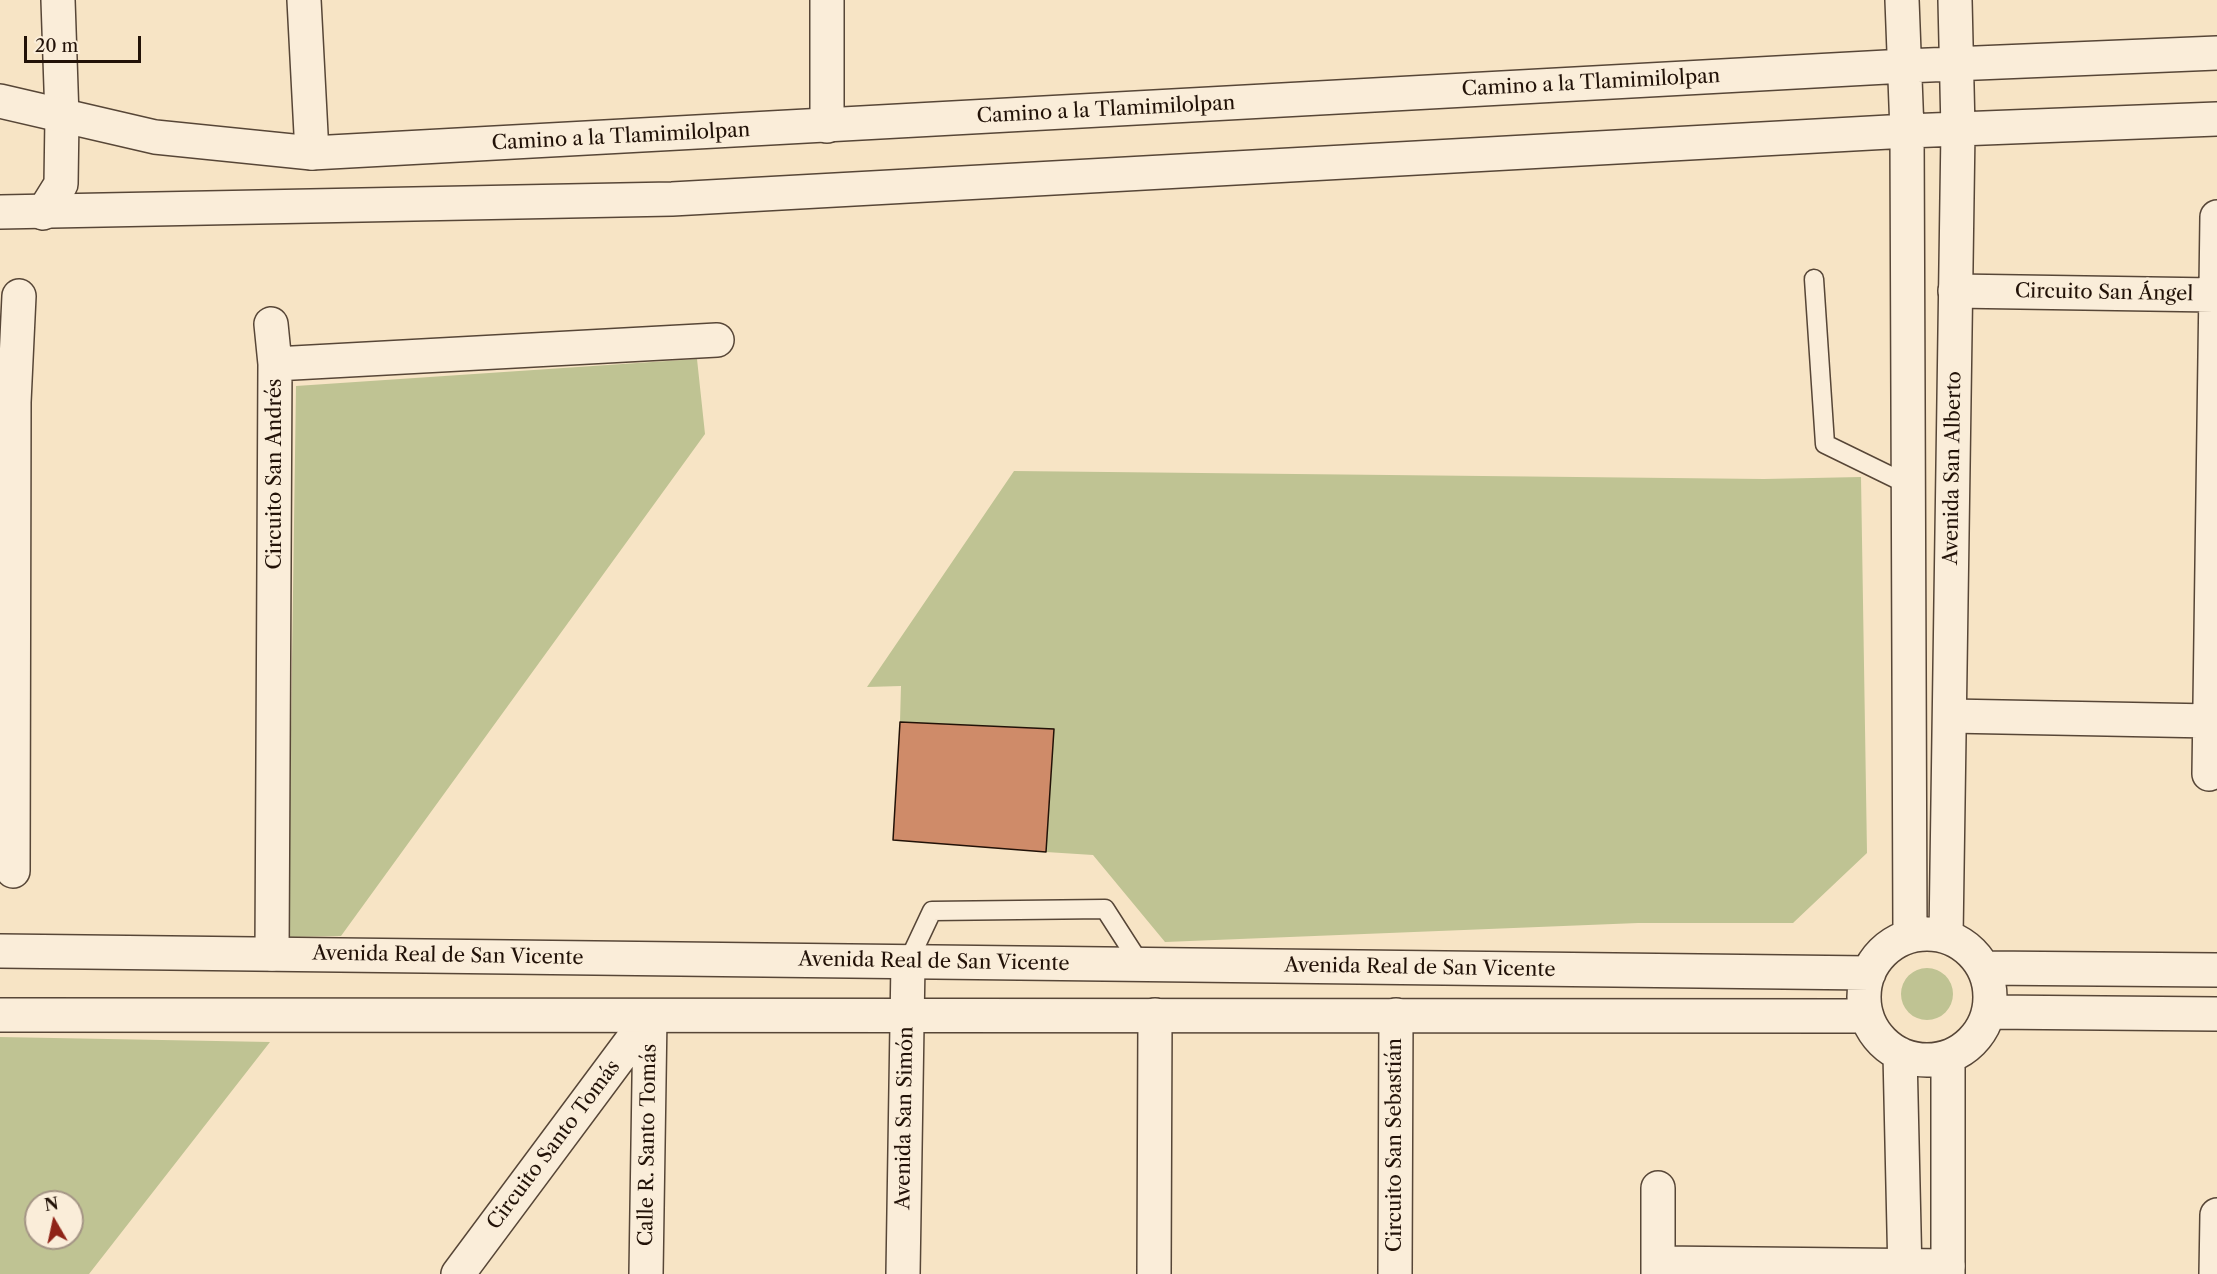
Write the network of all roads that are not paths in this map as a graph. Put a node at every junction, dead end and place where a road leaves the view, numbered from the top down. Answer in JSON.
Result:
{"nodes":[{"id":1,"x":58,"y":0,"type":"edge"},
{"id":2,"x":304,"y":0,"type":"edge"},
{"id":3,"x":826,"y":0,"type":"edge"},
{"id":4,"x":1902,"y":0,"type":"edge"},
{"id":5,"x":1955,"y":0,"type":"edge"},
{"id":6,"x":2217,"y":52,"type":"edge"},
{"id":7,"x":1958,"y":63,"type":"junction"},
{"id":8,"x":1905,"y":66,"type":"junction"},
{"id":9,"x":0,"y":101,"type":"edge"},
{"id":10,"x":62,"y":117,"type":"junction"},
{"id":11,"x":2217,"y":119,"type":"edge"},
{"id":12,"x":827,"y":126,"type":"junction"},
{"id":13,"x":1958,"y":130,"type":"junction"},
{"id":14,"x":1907,"y":131,"type":"junction"},
{"id":15,"x":312,"y":153,"type":"junction"},
{"id":16,"x":0,"y":212,"type":"edge"},
{"id":17,"x":43,"y":213,"type":"junction"},
{"id":18,"x":2217,"y":217,"type":"edge"},
{"id":19,"x":1815,"y":279,"type":"dead end"},
{"id":20,"x":1955,"y":291,"type":"junction"},
{"id":21,"x":2214,"y":295,"type":"junction"},
{"id":22,"x":19,"y":296,"type":"dead end"},
{"id":23,"x":271,"y":324,"type":"dead end"},
{"id":24,"x":717,"y":340,"type":"dead end"},
{"id":25,"x":275,"y":364,"type":"junction"},
{"id":26,"x":7,"y":402,"type":"edge"},
{"id":27,"x":1909,"y":485,"type":"junction"},
{"id":28,"x":6,"y":631,"type":"edge"},
{"id":29,"x":1950,"y":716,"type":"junction"},
{"id":30,"x":2211,"y":721,"type":"junction"},
{"id":31,"x":2209,"y":774,"type":"dead end"},
{"id":32,"x":7,"y":793,"type":"edge"},
{"id":33,"x":13,"y":871,"type":"dead end"},
{"id":34,"x":1910,"y":936,"type":"junction"},
{"id":35,"x":1947,"y":936,"type":"junction"},
{"id":36,"x":0,"y":951,"type":"edge"},
{"id":37,"x":272,"y":954,"type":"junction"},
{"id":38,"x":908,"y":962,"type":"junction"},
{"id":39,"x":1141,"y":965,"type":"junction"},
{"id":40,"x":1984,"y":968,"type":"junction"},
{"id":41,"x":2217,"y":970,"type":"edge"},
{"id":42,"x":1869,"y":973,"type":"junction"},
{"id":43,"x":1989,"y":1012,"type":"junction"},
{"id":44,"x":2217,"y":1014,"type":"edge"},
{"id":45,"x":0,"y":1015,"type":"edge"},
{"id":46,"x":907,"y":1015,"type":"junction"},
{"id":47,"x":1155,"y":1015,"type":"junction"},
{"id":48,"x":1396,"y":1015,"type":"junction"},
{"id":49,"x":650,"y":1016,"type":"junction"},
{"id":50,"x":1867,"y":1016,"type":"junction"},
{"id":51,"x":1900,"y":1054,"type":"junction"},
{"id":52,"x":1947,"y":1057,"type":"junction"},
{"id":53,"x":1658,"y":1188,"type":"dead end"},
{"id":54,"x":2217,"y":1215,"type":"edge"},
{"id":55,"x":1658,"y":1269,"type":"edge"},
{"id":56,"x":1905,"y":1270,"type":"edge"},
{"id":57,"x":1948,"y":1270,"type":"edge"},
{"id":58,"x":458,"y":1274,"type":"edge"},
{"id":59,"x":646,"y":1274,"type":"edge"},
{"id":60,"x":903,"y":1274,"type":"edge"},
{"id":61,"x":1154,"y":1274,"type":"edge"},
{"id":62,"x":1395,"y":1274,"type":"edge"},
{"id":63,"x":2216,"y":1274,"type":"edge"}],
"edges":[{"from":1,"to":10,"type":"street"},
{"from":2,"to":15,"type":"street"},
{"from":3,"to":12,"type":"street"},
{"from":4,"to":8,"type":"street"},
{"from":5,"to":7,"type":"street","name":"Avenida San Alberto"},
{"from":6,"to":7,"type":"street","name":"Camino a la Tlamimilolpan"},
{"from":7,"to":8,"type":"street","name":"Camino a la Tlamimilolpan"},
{"from":7,"to":13,"type":"street","name":"Avenida San Alberto"},
{"from":8,"to":12,"type":"street","name":"Camino a la Tlamimilolpan"},
{"from":8,"to":14,"type":"street"},
{"from":9,"to":10,"type":"street","name":"Camino a la Tlamimilolpan"},
{"from":10,"to":15,"type":"street","name":"Camino a la Tlamimilolpan"},
{"from":10,"to":17,"type":"street"},
{"from":11,"to":13,"type":"street"},
{"from":12,"to":15,"type":"street","name":"Camino a la Tlamimilolpan"},
{"from":13,"to":14,"type":"street"},
{"from":13,"to":20,"type":"street","name":"Avenida San Alberto"},
{"from":14,"to":17,"type":"street"},
{"from":14,"to":27,"type":"street"},
{"from":16,"to":17,"type":"street"},
{"from":18,"to":21,"type":"street"},
{"from":19,"to":27,"type":"lane"},
{"from":20,"to":21,"type":"street","name":"Circuito San Ángel"},
{"from":20,"to":29,"type":"street","name":"Avenida San Alberto"},
{"from":21,"to":30,"type":"street","name":"Circuito San Ángel"},
{"from":22,"to":26,"type":"street"},
{"from":23,"to":25,"type":"street"},
{"from":24,"to":25,"type":"street","name":"Circuito San Andrés"},
{"from":25,"to":37,"type":"street","name":"Circuito San Andrés"},
{"from":26,"to":28,"type":"street"},
{"from":27,"to":34,"type":"street"},
{"from":28,"to":32,"type":"street"},
{"from":29,"to":30,"type":"street"},
{"from":29,"to":35,"type":"street","name":"Avenida San Alberto"},
{"from":30,"to":31,"type":"street","name":"Circuito San Ángel"},
{"from":32,"to":33,"type":"street"},
{"from":34,"to":35,"type":"street"},
{"from":34,"to":42,"type":"street"},
{"from":35,"to":40,"type":"street"},
{"from":36,"to":37,"type":"street","name":"Avenida Real de San Vicente"},
{"from":37,"to":38,"type":"street","name":"Avenida Real de San Vicente"},
{"from":38,"to":39,"type":"street","name":"Avenida Real de San Vicente"},
{"from":38,"to":39,"type":"lane"},
{"from":38,"to":46,"type":"street","name":"Avenida San Simón"},
{"from":39,"to":42,"type":"street","name":"Avenida Real de San Vicente"},
{"from":40,"to":41,"type":"street"},
{"from":40,"to":43,"type":"street"},
{"from":42,"to":50,"type":"street"},
{"from":43,"to":44,"type":"street"},
{"from":43,"to":52,"type":"street"},
{"from":45,"to":49,"type":"street"},
{"from":46,"to":47,"type":"street"},
{"from":46,"to":49,"type":"street"},
{"from":46,"to":60,"type":"street","name":"Avenida San Simón"},
{"from":47,"to":48,"type":"street"},
{"from":47,"to":61,"type":"street"},
{"from":48,"to":50,"type":"street"},
{"from":48,"to":62,"type":"street","name":"Circuito San Sebastián"},
{"from":49,"to":58,"type":"street","name":"Circuito Santo Tomás"},
{"from":49,"to":59,"type":"street","name":"Calle R. Santo Tomás"},
{"from":50,"to":51,"type":"street"},
{"from":51,"to":52,"type":"street"},
{"from":51,"to":56,"type":"street"},
{"from":52,"to":57,"type":"street"},
{"from":53,"to":55,"type":"street"},
{"from":54,"to":63,"type":"street"},
{"from":55,"to":56,"type":"street"},
{"from":56,"to":57,"type":"street"}]}
